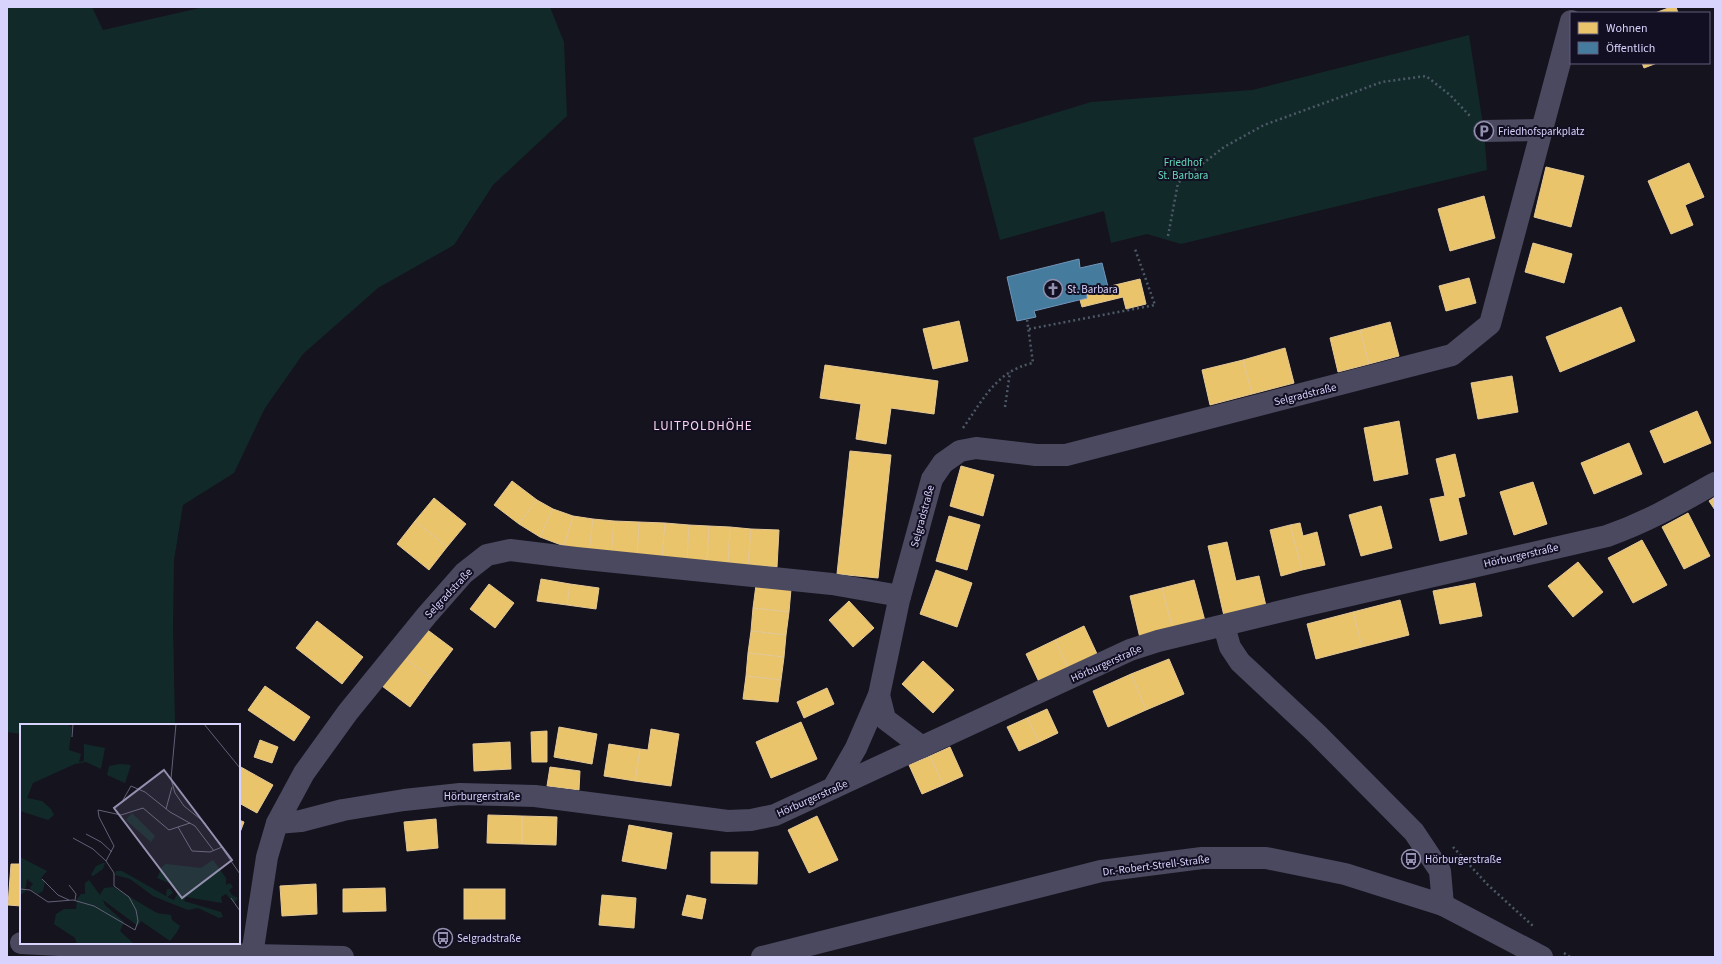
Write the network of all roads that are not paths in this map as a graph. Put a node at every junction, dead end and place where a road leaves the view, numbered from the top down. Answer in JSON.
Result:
{"nodes":[{"id":1,"x":1570,"y":25,"type":"edge"},
{"id":2,"x":1541,"y":130,"type":"junction"},
{"id":3,"x":1484,"y":131,"type":"road end"},
{"id":4,"x":1715,"y":482,"type":"edge"},
{"id":5,"x":900,"y":596,"type":"junction"},
{"id":6,"x":1224,"y":626,"type":"junction"},
{"id":7,"x":879,"y":695,"type":"junction"},
{"id":8,"x":922,"y":747,"type":"junction"},
{"id":9,"x":833,"y":788,"type":"junction"},
{"id":10,"x":277,"y":823,"type":"junction"},
{"id":11,"x":1443,"y":905,"type":"junction"},
{"id":12,"x":7,"y":942,"type":"edge"},
{"id":13,"x":20,"y":943,"type":"edge"},
{"id":14,"x":40,"y":944,"type":"edge"},
{"id":15,"x":252,"y":955,"type":"junction"},
{"id":16,"x":343,"y":957,"type":"edge"},
{"id":17,"x":762,"y":957,"type":"edge"},
{"id":18,"x":1542,"y":957,"type":"edge"}],
"edges":[{"from":1,"to":2,"type":"street","name":"Selgradstraße"},
{"from":2,"to":3,"type":"street"},
{"from":2,"to":5,"type":"street","name":"Selgradstraße"},
{"from":4,"to":6,"type":"street","name":"Hörburgerstraße"},
{"from":5,"to":7,"type":"street","name":"Selgradstraße"},
{"from":5,"to":10,"type":"street","name":"Selgradstraße"},
{"from":6,"to":8,"type":"street","name":"Hörburgerstraße"},
{"from":6,"to":11,"type":"street"},
{"from":7,"to":8,"type":"street","name":"Selgradstraße"},
{"from":7,"to":9,"type":"street","name":"Selgradstraße"},
{"from":8,"to":9,"type":"street","name":"Hörburgerstraße"},
{"from":9,"to":10,"type":"street","name":"Hörburgerstraße"},
{"from":10,"to":15,"type":"street","name":"Selgradstraße"},
{"from":11,"to":17,"type":"street","name":"Dr.-Robert-Strell-Straße"},
{"from":11,"to":18,"type":"street","name":"Dr.-Robert-Strell-Straße"},
{"from":12,"to":13,"type":"street"},
{"from":14,"to":15,"type":"street"},
{"from":15,"to":16,"type":"street"}]}
